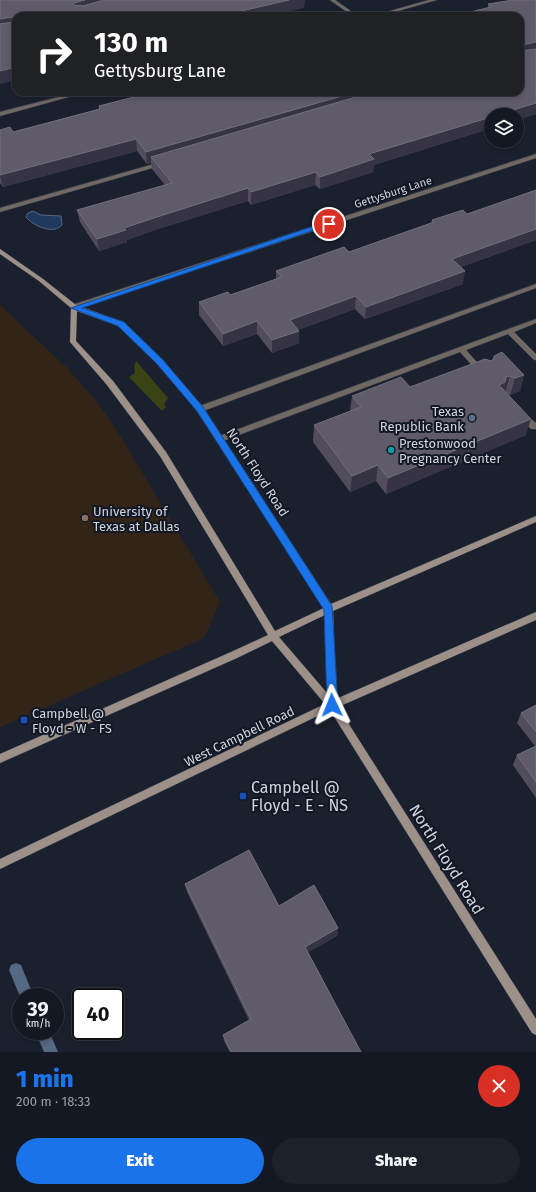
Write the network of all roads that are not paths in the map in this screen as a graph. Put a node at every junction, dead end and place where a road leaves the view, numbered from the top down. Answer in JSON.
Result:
{"nodes":[{"id":1,"x":332,"y":0,"type":"edge"},
{"id":2,"x":435,"y":0,"type":"edge"},
{"id":3,"x":350,"y":12,"type":"edge"},
{"id":4,"x":389,"y":12,"type":"edge"},
{"id":5,"x":69,"y":96,"type":"edge"},
{"id":6,"x":0,"y":114,"type":"edge"},
{"id":7,"x":536,"y":156,"type":"edge"},
{"id":8,"x":167,"y":162,"type":"edge"},
{"id":9,"x":0,"y":210,"type":"edge"},
{"id":10,"x":0,"y":252,"type":"edge"},
{"id":11,"x":536,"y":286,"type":"edge"},
{"id":12,"x":74,"y":308,"type":"junction"},
{"id":13,"x":536,"y":321,"type":"edge"},
{"id":14,"x":509,"y":331,"type":"junction"},
{"id":15,"x":461,"y":349,"type":"junction"},
{"id":16,"x":536,"y":358,"type":"edge"},
{"id":17,"x":484,"y":374,"type":"edge"},
{"id":18,"x":515,"y":407,"type":"edge"},
{"id":19,"x":200,"y":409,"type":"junction"},
{"id":20,"x":536,"y":426,"type":"edge"},
{"id":21,"x":220,"y":439,"type":"junction"},
{"id":22,"x":536,"y":518,"type":"edge"},
{"id":23,"x":329,"y":609,"type":"junction"},
{"id":24,"x":536,"y":616,"type":"edge"},
{"id":25,"x":273,"y":636,"type":"junction"},
{"id":26,"x":332,"y":705,"type":"junction"},
{"id":27,"x":0,"y":759,"type":"edge"},
{"id":28,"x":0,"y":864,"type":"edge"},
{"id":29,"x":536,"y":1029,"type":"edge"}],
"edges":[{"from":1,"to":3,"type":"street"},
{"from":2,"to":4,"type":"street"},
{"from":5,"to":6,"type":"street"},
{"from":7,"to":12,"type":"street","name":"Gettysburg Lane"},
{"from":8,"to":9,"type":"street"},
{"from":10,"to":12,"type":"street","name":"North Floyd Road"},
{"from":11,"to":19,"type":"street"},
{"from":12,"to":19,"type":"street","name":"North Floyd Road"},
{"from":12,"to":25,"type":"street","name":"North Floyd Road"},
{"from":13,"to":14,"type":"street"},
{"from":14,"to":15,"type":"street"},
{"from":14,"to":16,"type":"street"},
{"from":15,"to":17,"type":"street"},
{"from":15,"to":21,"type":"street"},
{"from":18,"to":20,"type":"street"},
{"from":19,"to":21,"type":"street","name":"North Floyd Road"},
{"from":21,"to":23,"type":"street","name":"North Floyd Road"},
{"from":22,"to":23,"type":"street"},
{"from":23,"to":25,"type":"street"},
{"from":23,"to":26,"type":"street"},
{"from":24,"to":26,"type":"street","name":"West Campbell Road"},
{"from":25,"to":26,"type":"street","name":"North Floyd Road"},
{"from":25,"to":27,"type":"street"},
{"from":26,"to":28,"type":"street","name":"West Campbell Road"},
{"from":26,"to":29,"type":"street","name":"North Floyd Road"}]}
